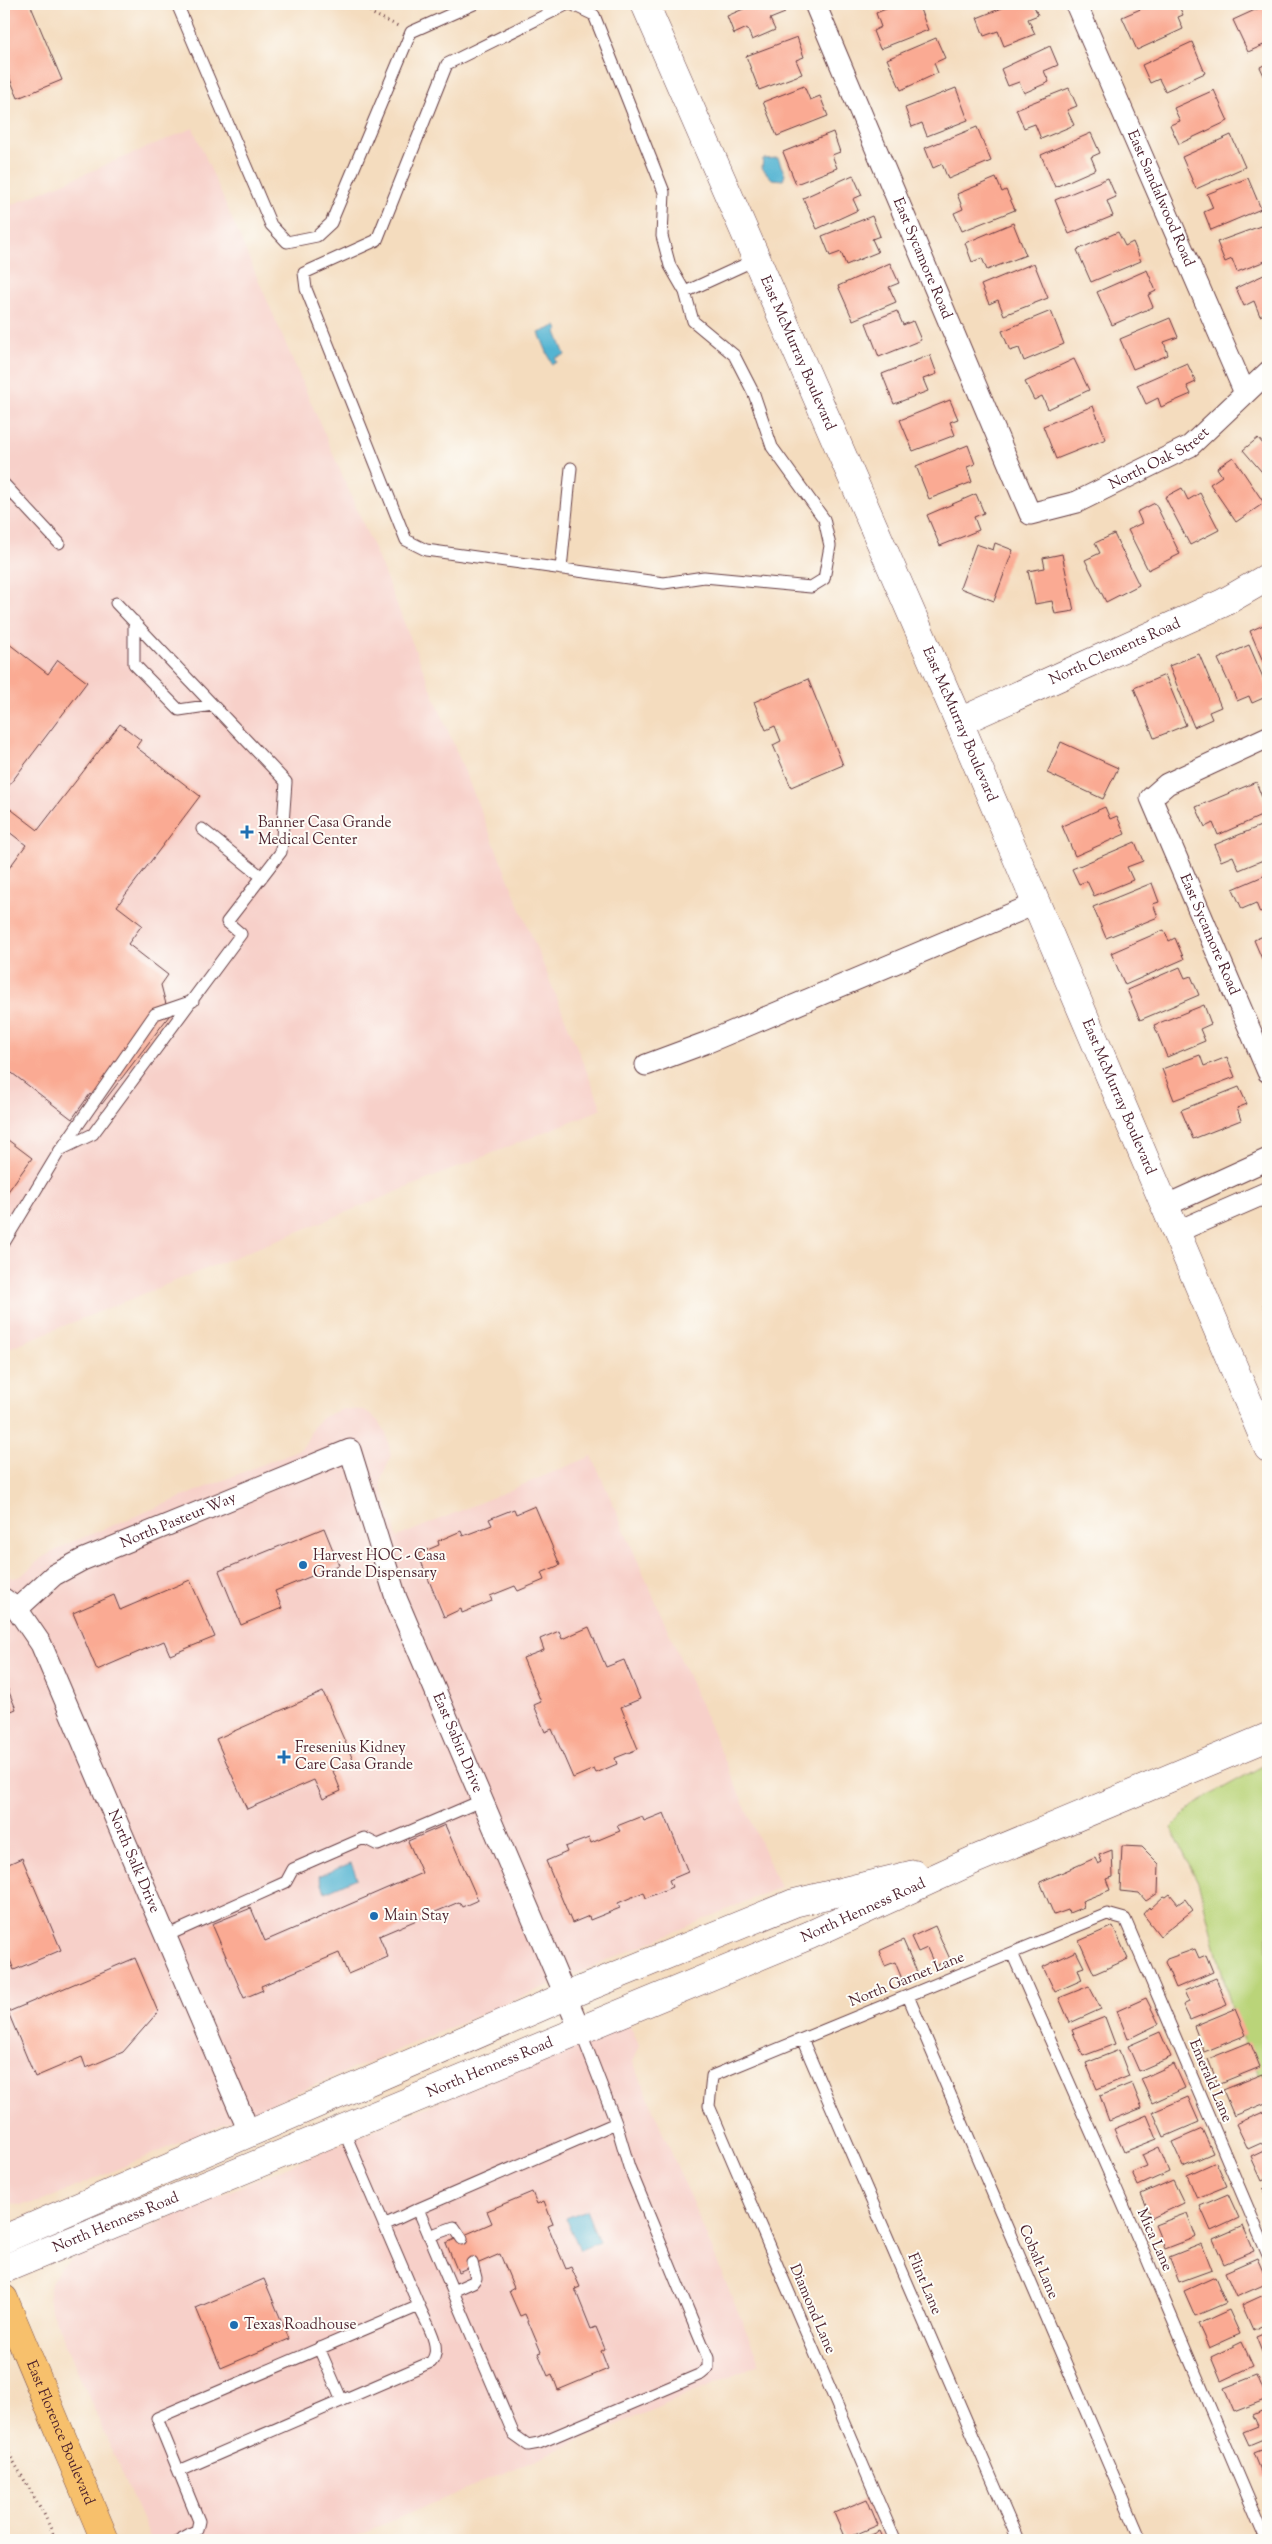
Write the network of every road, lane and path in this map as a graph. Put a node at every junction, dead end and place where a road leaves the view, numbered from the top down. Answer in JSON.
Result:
{"nodes":[{"id":1,"x":177,"y":4,"type":"edge"},
{"id":2,"x":363,"y":4,"type":"edge"},
{"id":3,"x":474,"y":4,"type":"edge"},
{"id":4,"x":569,"y":4,"type":"edge"},
{"id":5,"x":645,"y":4,"type":"edge"},
{"id":6,"x":815,"y":4,"type":"edge"},
{"id":7,"x":1076,"y":4,"type":"edge"},
{"id":8,"x":411,"y":32,"type":"junction"},
{"id":9,"x":757,"y":259,"type":"junction"},
{"id":10,"x":684,"y":292,"type":"junction"},
{"id":11,"x":1268,"y":372,"type":"edge"},
{"id":12,"x":1246,"y":393,"type":"junction"},
{"id":13,"x":571,"y":468,"type":"dead end"},
{"id":14,"x":4,"y":484,"type":"edge"},
{"id":15,"x":1030,"y":514,"type":"joint"},
{"id":16,"x":59,"y":543,"type":"dead end"},
{"id":17,"x":561,"y":569,"type":"junction"},
{"id":18,"x":1268,"y":577,"type":"edge"},
{"id":19,"x":116,"y":603,"type":"dead end"},
{"id":20,"x":134,"y":621,"type":"junction"},
{"id":21,"x":214,"y":705,"type":"junction"},
{"id":22,"x":959,"y":722,"type":"junction"},
{"id":23,"x":1268,"y":737,"type":"edge"},
{"id":24,"x":202,"y":830,"type":"dead end"},
{"id":25,"x":262,"y":876,"type":"junction"},
{"id":26,"x":1035,"y":904,"type":"junction"},
{"id":27,"x":193,"y":1000,"type":"junction"},
{"id":28,"x":646,"y":1065,"type":"dead end"},
{"id":29,"x":1268,"y":1072,"type":"edge"},
{"id":30,"x":60,"y":1150,"type":"junction"},
{"id":31,"x":1268,"y":1159,"type":"edge"},
{"id":32,"x":1268,"y":1192,"type":"edge"},
{"id":33,"x":1165,"y":1206,"type":"junction"},
{"id":34,"x":1176,"y":1232,"type":"junction"},
{"id":35,"x":4,"y":1243,"type":"edge"},
{"id":36,"x":1268,"y":1448,"type":"edge"},
{"id":37,"x":350,"y":1450,"type":"joint"},
{"id":38,"x":10,"y":1604,"type":"edge"},
{"id":39,"x":1268,"y":1737,"type":"edge"},
{"id":40,"x":483,"y":1800,"type":"junction"},
{"id":41,"x":974,"y":1860,"type":"junction"},
{"id":42,"x":1125,"y":1919,"type":"joint"},
{"id":43,"x":166,"y":1936,"type":"junction"},
{"id":44,"x":1012,"y":1953,"type":"junction"},
{"id":45,"x":566,"y":1996,"type":"junction"},
{"id":46,"x":908,"y":1996,"type":"junction"},
{"id":47,"x":580,"y":2030,"type":"junction"},
{"id":48,"x":802,"y":2039,"type":"junction"},
{"id":49,"x":710,"y":2088,"type":"joint"},
{"id":50,"x":616,"y":2123,"type":"junction"},
{"id":51,"x":342,"y":2127,"type":"junction"},
{"id":52,"x":250,"y":2134,"type":"junction"},
{"id":53,"x":418,"y":2209,"type":"junction"},
{"id":54,"x":384,"y":2224,"type":"junction"},
{"id":55,"x":429,"y":2236,"type":"junction"},
{"id":56,"x":4,"y":2239,"type":"edge"},
{"id":57,"x":462,"y":2239,"type":"dead end"},
{"id":58,"x":1268,"y":2255,"type":"edge"},
{"id":59,"x":472,"y":2264,"type":"dead end"},
{"id":60,"x":4,"y":2269,"type":"edge"},
{"id":61,"x":453,"y":2291,"type":"junction"},
{"id":62,"x":4,"y":2298,"type":"edge"},
{"id":63,"x":419,"y":2306,"type":"junction"},
{"id":64,"x":319,"y":2348,"type":"junction"},
{"id":65,"x":342,"y":2401,"type":"junction"},
{"id":66,"x":4,"y":2446,"type":"edge"},
{"id":67,"x":179,"y":2471,"type":"junction"},
{"id":68,"x":56,"y":2540,"type":"edge"},
{"id":69,"x":105,"y":2540,"type":"edge"},
{"id":70,"x":179,"y":2540,"type":"edge"},
{"id":71,"x":895,"y":2540,"type":"edge"},
{"id":72,"x":1018,"y":2540,"type":"edge"},
{"id":73,"x":1141,"y":2540,"type":"edge"},
{"id":74,"x":1266,"y":2540,"type":"edge"}],
"edges":[{"from":1,"to":8,"type":"lane"},
{"from":2,"to":8,"type":"path"},
{"from":3,"to":8,"type":"lane"},
{"from":4,"to":10,"type":"lane"},
{"from":4,"to":17,"type":"lane"},
{"from":5,"to":9,"type":"street","name":"East McMurray Boulevard"},
{"from":6,"to":15,"type":"street","name":"East Sycamore Road"},
{"from":7,"to":12,"type":"street","name":"East Sandalwood Road"},
{"from":9,"to":10,"type":"lane"},
{"from":9,"to":22,"type":"street","name":"East McMurray Boulevard"},
{"from":10,"to":17,"type":"lane"},
{"from":11,"to":12,"type":"street","name":"North Oak Street"},
{"from":12,"to":15,"type":"street","name":"North Oak Street"},
{"from":13,"to":17,"type":"lane"},
{"from":14,"to":16,"type":"lane"},
{"from":18,"to":22,"type":"street","name":"North Clements Road"},
{"from":19,"to":20,"type":"lane"},
{"from":20,"to":21,"type":"lane"},
{"from":20,"to":21,"type":"lane"},
{"from":21,"to":25,"type":"lane"},
{"from":22,"to":26,"type":"street","name":"East McMurray Boulevard"},
{"from":23,"to":29,"type":"street","name":"East Sycamore Road"},
{"from":24,"to":25,"type":"lane"},
{"from":25,"to":27,"type":"lane"},
{"from":26,"to":28,"type":"street"},
{"from":26,"to":33,"type":"street","name":"East McMurray Boulevard"},
{"from":27,"to":30,"type":"lane"},
{"from":27,"to":30,"type":"lane"},
{"from":30,"to":35,"type":"lane"},
{"from":31,"to":33,"type":"street"},
{"from":32,"to":34,"type":"street"},
{"from":33,"to":34,"type":"street","name":"East McMurray Boulevard"},
{"from":34,"to":36,"type":"street","name":"East McMurray Boulevard"},
{"from":37,"to":38,"type":"street","name":"North Pasteur Way"},
{"from":37,"to":40,"type":"street","name":"East Sabin Drive"},
{"from":38,"to":43,"type":"street","name":"North Salk Drive"},
{"from":39,"to":41,"type":"street","name":"North Henness Road"},
{"from":40,"to":43,"type":"lane"},
{"from":40,"to":45,"type":"street","name":"East Sabin Drive"},
{"from":41,"to":45,"type":"street","name":"North Henness Road"},
{"from":41,"to":47,"type":"street","name":"North Henness Road"},
{"from":42,"to":44,"type":"lane","name":"North Garnet Lane"},
{"from":42,"to":58,"type":"lane","name":"Emerald Lane"},
{"from":43,"to":52,"type":"street","name":"North Salk Drive"},
{"from":44,"to":46,"type":"lane","name":"North Garnet Lane"},
{"from":44,"to":74,"type":"lane","name":"Mica Lane"},
{"from":45,"to":47,"type":"street","name":"East Sabin Drive"},
{"from":45,"to":52,"type":"street","name":"North Henness Road"},
{"from":46,"to":48,"type":"lane","name":"North Garnet Lane"},
{"from":46,"to":73,"type":"lane","name":"Cobalt Lane"},
{"from":47,"to":50,"type":"lane"},
{"from":47,"to":51,"type":"street","name":"North Henness Road"},
{"from":48,"to":49,"type":"lane","name":"North Garnet Lane"},
{"from":48,"to":72,"type":"lane","name":"Flint Lane"},
{"from":49,"to":71,"type":"lane","name":"Diamond Lane"},
{"from":50,"to":53,"type":"lane"},
{"from":50,"to":61,"type":"lane"},
{"from":51,"to":54,"type":"lane"},
{"from":51,"to":60,"type":"street","name":"North Henness Road"},
{"from":52,"to":56,"type":"street","name":"North Henness Road"},
{"from":53,"to":54,"type":"lane"},
{"from":53,"to":55,"type":"lane"},
{"from":54,"to":63,"type":"lane"},
{"from":55,"to":57,"type":"lane"},
{"from":55,"to":61,"type":"lane"},
{"from":59,"to":61,"type":"lane"},
{"from":62,"to":69,"type":"main road","name":"East Florence Boulevard"},
{"from":63,"to":64,"type":"lane"},
{"from":63,"to":65,"type":"lane"},
{"from":64,"to":65,"type":"lane"},
{"from":64,"to":67,"type":"lane"},
{"from":65,"to":67,"type":"lane"},
{"from":66,"to":68,"type":"path"},
{"from":67,"to":70,"type":"lane"}]}
